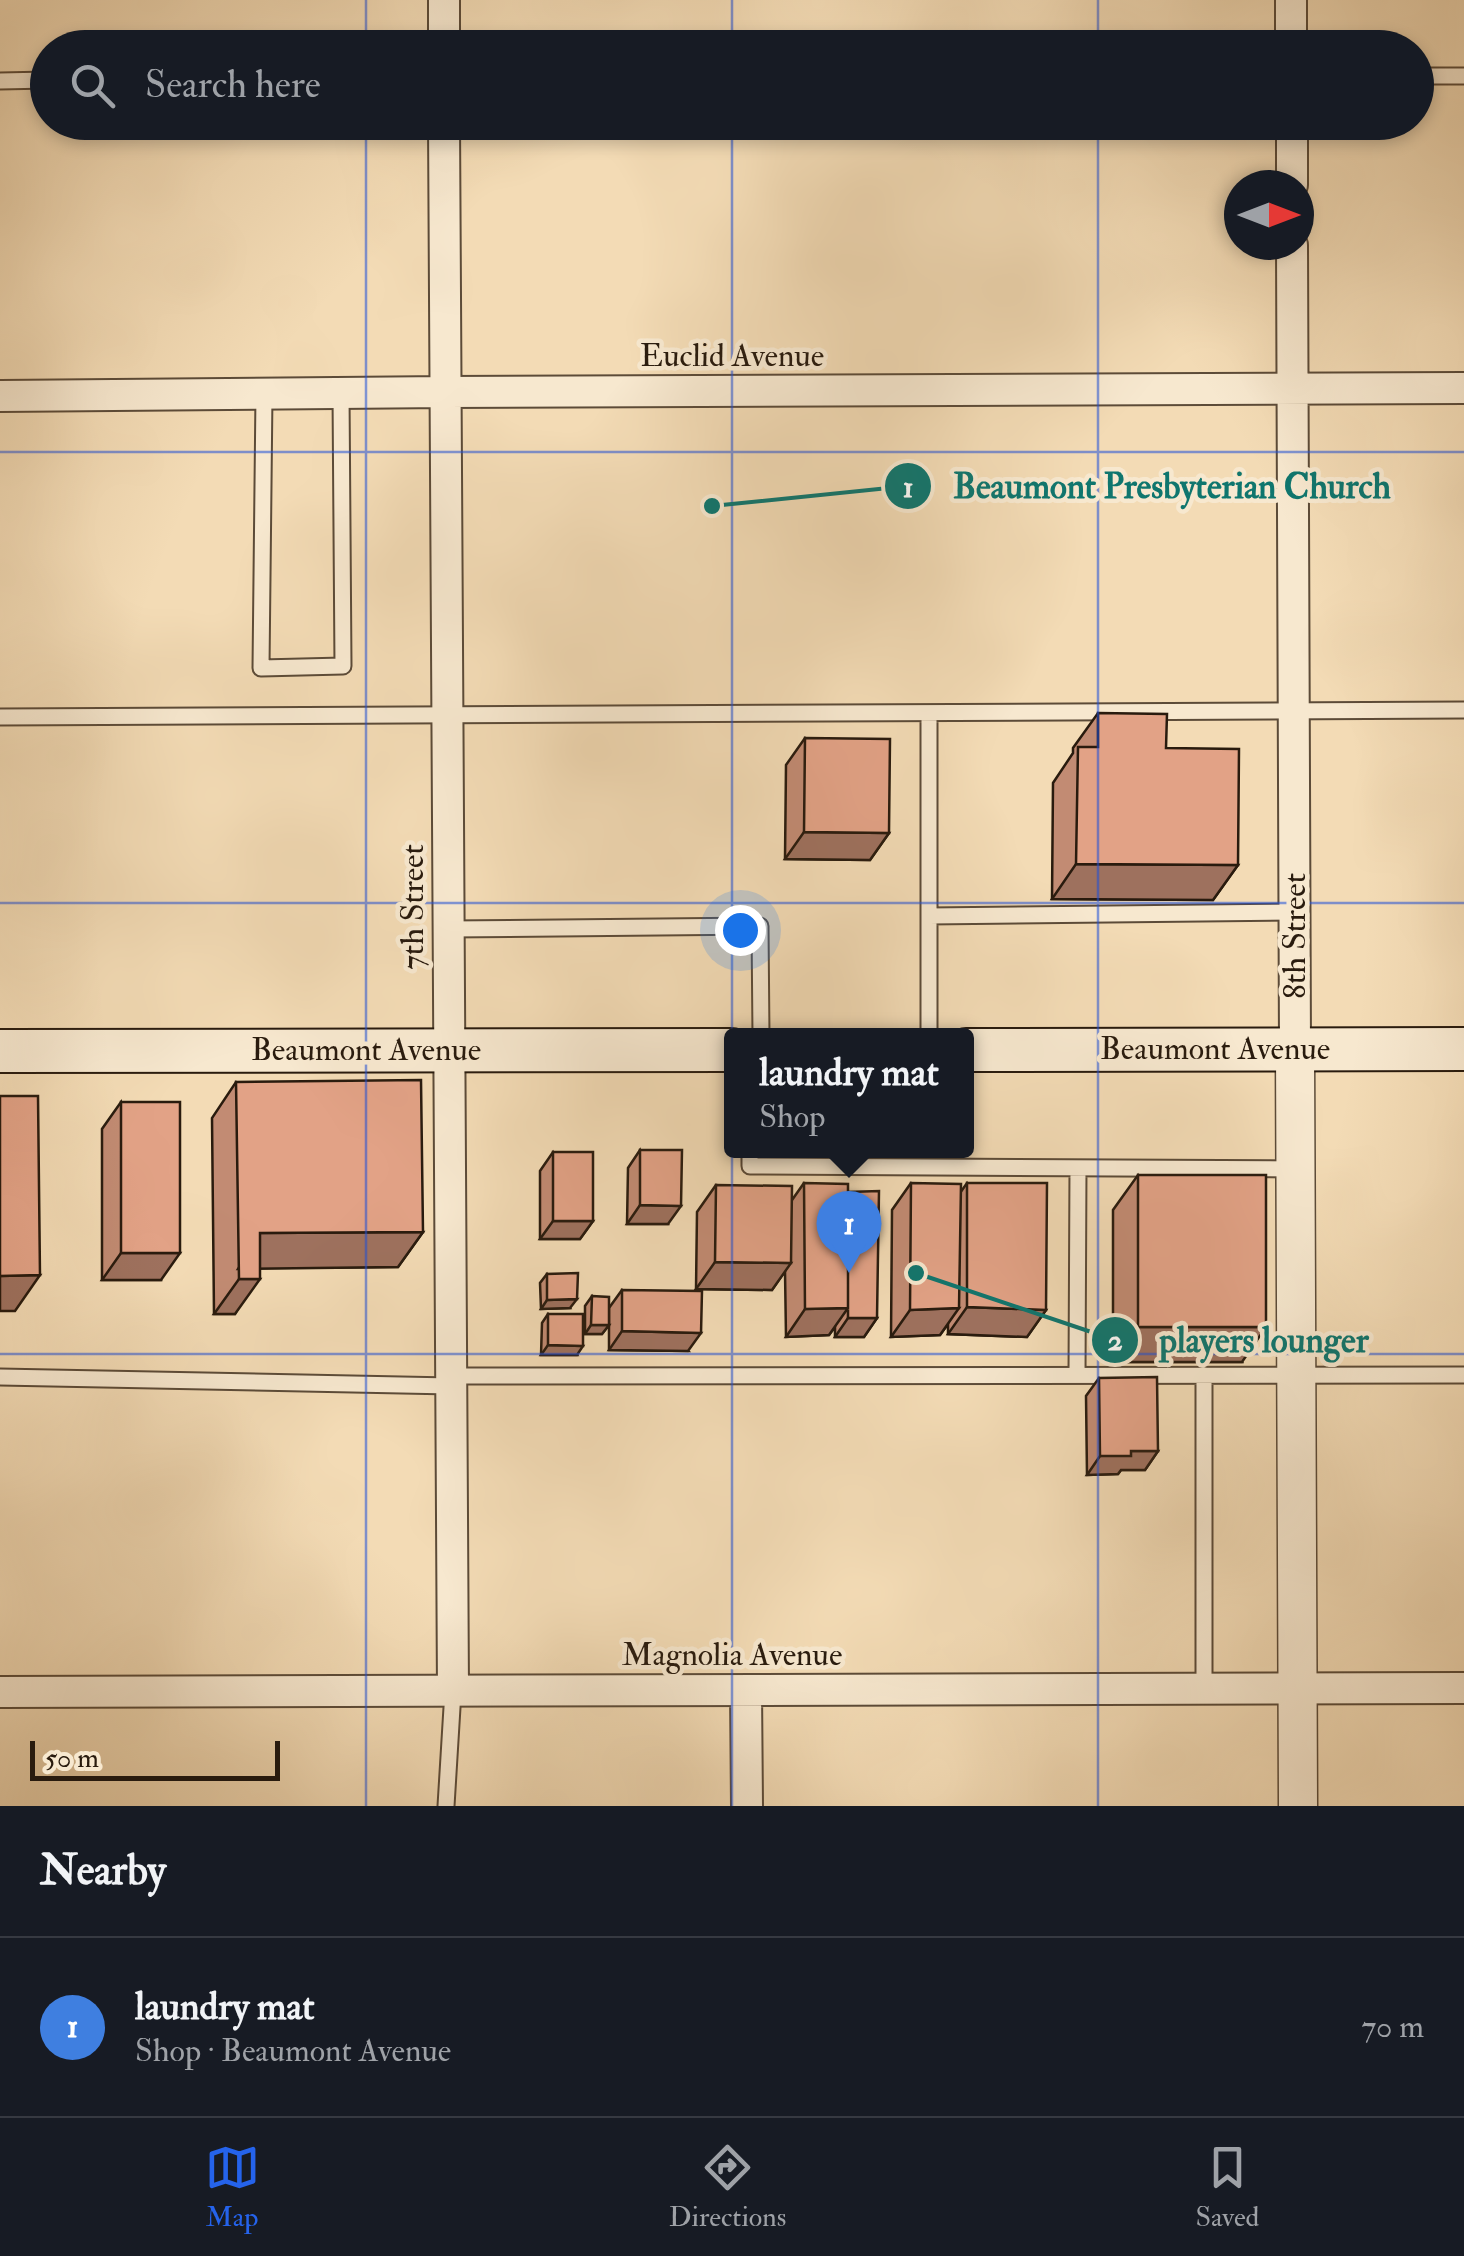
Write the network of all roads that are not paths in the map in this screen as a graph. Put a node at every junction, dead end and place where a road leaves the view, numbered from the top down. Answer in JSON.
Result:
{"nodes":[{"id":1,"x":444,"y":0,"type":"edge"},
{"id":2,"x":1291,"y":0,"type":"edge"},
{"id":3,"x":444,"y":30,"type":"edge"},
{"id":4,"x":1292,"y":30,"type":"edge"},
{"id":5,"x":1434,"y":76,"type":"edge"},
{"id":6,"x":1464,"y":76,"type":"edge"},
{"id":7,"x":0,"y":80,"type":"edge"},
{"id":8,"x":30,"y":80,"type":"edge"},
{"id":9,"x":444,"y":140,"type":"edge"},
{"id":10,"x":1292,"y":140,"type":"edge"},
{"id":11,"x":1292,"y":170,"type":"edge"},
{"id":12,"x":1292,"y":260,"type":"edge"},
{"id":13,"x":1464,"y":388,"type":"edge"},
{"id":14,"x":1293,"y":389,"type":"junction"},
{"id":15,"x":446,"y":392,"type":"junction"},
{"id":16,"x":341,"y":393,"type":"junction"},
{"id":17,"x":264,"y":394,"type":"junction"},
{"id":18,"x":0,"y":396,"type":"edge"},
{"id":19,"x":1294,"y":710,"type":"junction"},
{"id":20,"x":1464,"y":710,"type":"edge"},
{"id":21,"x":929,"y":713,"type":"junction"},
{"id":22,"x":448,"y":715,"type":"junction"},
{"id":23,"x":0,"y":717,"type":"edge"},
{"id":24,"x":1295,"y":912,"type":"junction"},
{"id":25,"x":929,"y":916,"type":"junction"},
{"id":26,"x":449,"y":929,"type":"junction"},
{"id":27,"x":762,"y":1028,"type":"edge"},
{"id":28,"x":929,"y":1028,"type":"edge"},
{"id":29,"x":1464,"y":1048,"type":"edge"},
{"id":30,"x":449,"y":1050,"type":"junction"},
{"id":31,"x":724,"y":1050,"type":"edge"},
{"id":32,"x":974,"y":1050,"type":"edge"},
{"id":33,"x":1296,"y":1050,"type":"junction"},
{"id":34,"x":0,"y":1051,"type":"edge"},
{"id":35,"x":750,"y":1158,"type":"edge"},
{"id":36,"x":1078,"y":1168,"type":"junction"},
{"id":37,"x":1296,"y":1168,"type":"junction"},
{"id":38,"x":1077,"y":1375,"type":"junction"},
{"id":39,"x":1204,"y":1375,"type":"junction"},
{"id":40,"x":1296,"y":1375,"type":"junction"},
{"id":41,"x":1464,"y":1375,"type":"edge"},
{"id":42,"x":0,"y":1376,"type":"edge"},
{"id":43,"x":451,"y":1381,"type":"junction"},
{"id":44,"x":1298,"y":1688,"type":"junction"},
{"id":45,"x":1464,"y":1688,"type":"edge"},
{"id":46,"x":1204,"y":1689,"type":"junction"},
{"id":47,"x":746,"y":1690,"type":"junction"},
{"id":48,"x":452,"y":1691,"type":"junction"},
{"id":49,"x":0,"y":1692,"type":"edge"},
{"id":50,"x":446,"y":1806,"type":"edge"},
{"id":51,"x":746,"y":1806,"type":"edge"},
{"id":52,"x":1298,"y":1806,"type":"edge"}],
"edges":[{"from":1,"to":3,"type":"street"},
{"from":2,"to":4,"type":"street"},
{"from":5,"to":6,"type":"lane"},
{"from":7,"to":8,"type":"lane"},
{"from":9,"to":15,"type":"street","name":"7th Street"},
{"from":10,"to":11,"type":"street"},
{"from":12,"to":14,"type":"street","name":"8th Street"},
{"from":13,"to":14,"type":"street","name":"Euclid Avenue"},
{"from":14,"to":15,"type":"street","name":"Euclid Avenue"},
{"from":14,"to":19,"type":"street","name":"8th Street"},
{"from":15,"to":16,"type":"street","name":"Euclid Avenue"},
{"from":15,"to":22,"type":"street","name":"7th Street"},
{"from":16,"to":17,"type":"street","name":"Euclid Avenue"},
{"from":16,"to":17,"type":"lane"},
{"from":17,"to":18,"type":"street","name":"Euclid Avenue"},
{"from":19,"to":20,"type":"lane"},
{"from":19,"to":21,"type":"lane"},
{"from":19,"to":24,"type":"street","name":"8th Street"},
{"from":21,"to":22,"type":"lane"},
{"from":21,"to":25,"type":"lane"},
{"from":22,"to":23,"type":"lane"},
{"from":22,"to":26,"type":"street","name":"7th Street"},
{"from":24,"to":25,"type":"lane"},
{"from":24,"to":33,"type":"street","name":"8th Street"},
{"from":25,"to":28,"type":"lane"},
{"from":26,"to":27,"type":"lane"},
{"from":26,"to":30,"type":"street","name":"7th Street"},
{"from":29,"to":33,"type":"main road","name":"Beaumont Avenue"},
{"from":30,"to":31,"type":"main road","name":"Beaumont Avenue"},
{"from":30,"to":34,"type":"main road","name":"Beaumont Avenue"},
{"from":30,"to":43,"type":"street","name":"7th Street"},
{"from":32,"to":33,"type":"main road","name":"Beaumont Avenue"},
{"from":33,"to":37,"type":"street","name":"8th Street"},
{"from":35,"to":36,"type":"lane"},
{"from":36,"to":37,"type":"lane"},
{"from":36,"to":38,"type":"lane"},
{"from":37,"to":40,"type":"street","name":"8th Street"},
{"from":38,"to":39,"type":"lane"},
{"from":38,"to":43,"type":"lane"},
{"from":39,"to":40,"type":"lane"},
{"from":39,"to":46,"type":"lane"},
{"from":40,"to":41,"type":"lane"},
{"from":40,"to":44,"type":"street","name":"8th Street"},
{"from":42,"to":43,"type":"lane"},
{"from":43,"to":48,"type":"street","name":"7th Street"},
{"from":44,"to":45,"type":"street","name":"Magnolia Avenue"},
{"from":44,"to":46,"type":"street","name":"Magnolia Avenue"},
{"from":44,"to":52,"type":"street","name":"8th Street"},
{"from":46,"to":47,"type":"street","name":"Magnolia Avenue"},
{"from":47,"to":48,"type":"street","name":"Magnolia Avenue"},
{"from":47,"to":51,"type":"street"},
{"from":48,"to":49,"type":"street","name":"Magnolia Avenue"},
{"from":48,"to":50,"type":"lane"}]}
